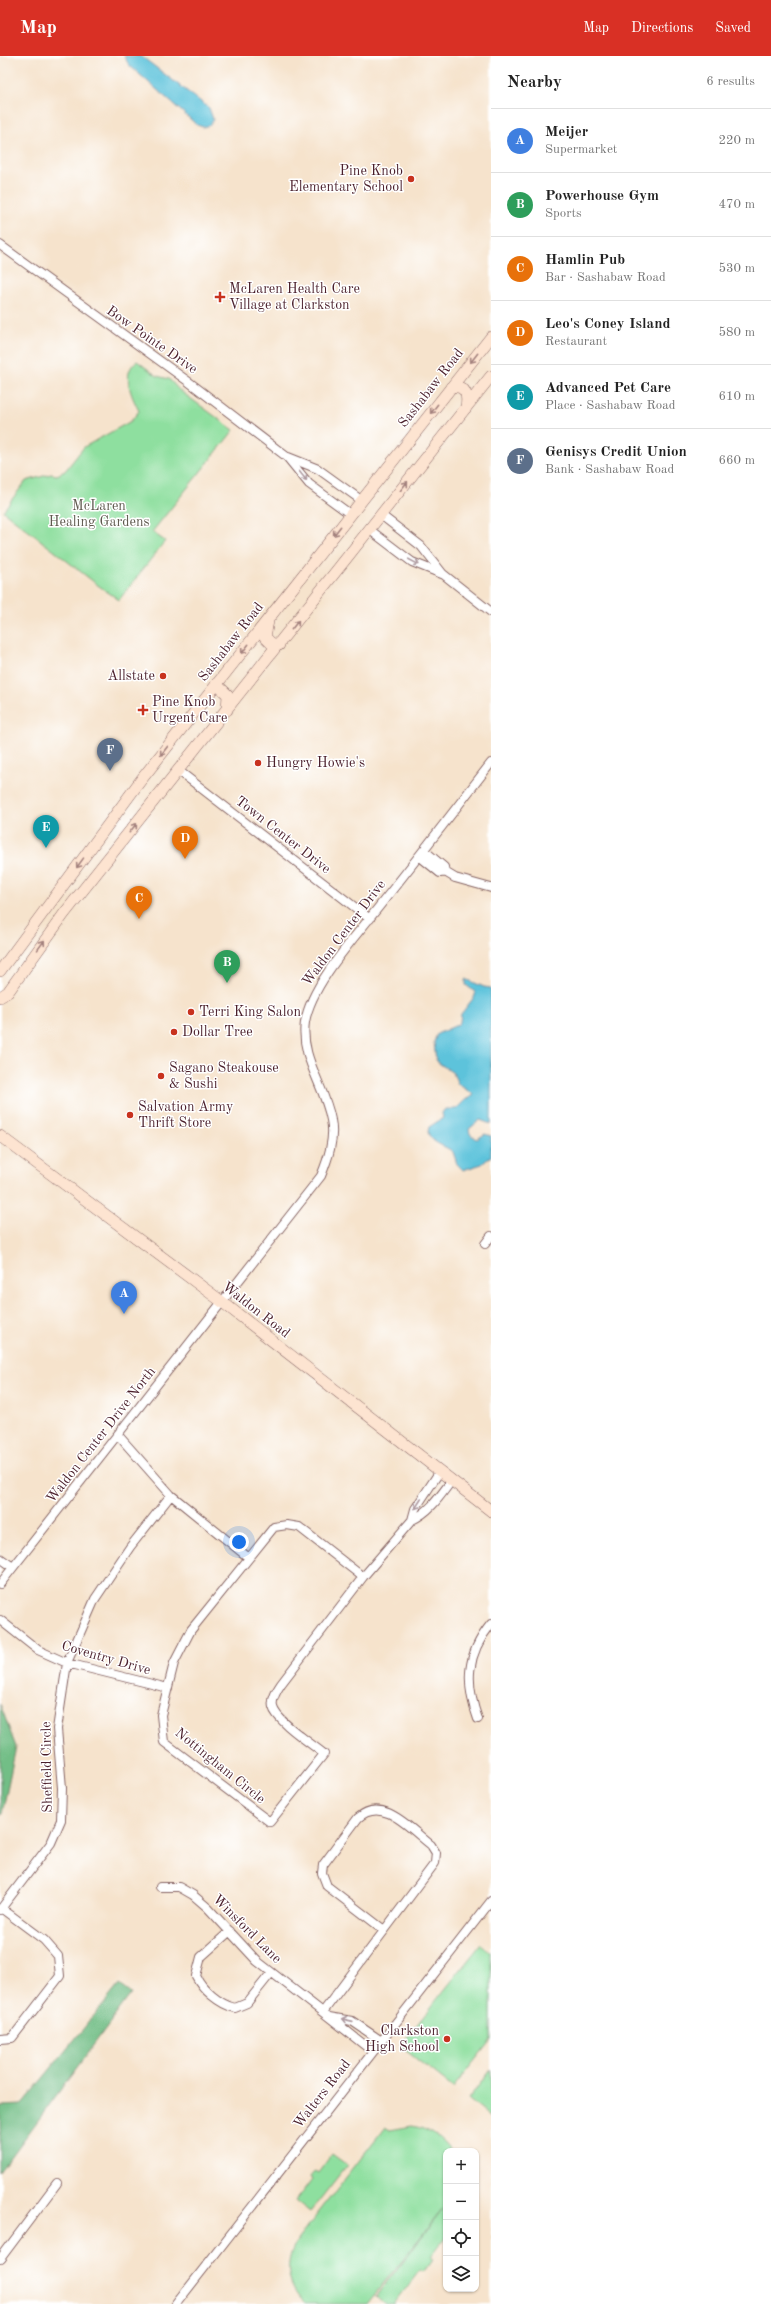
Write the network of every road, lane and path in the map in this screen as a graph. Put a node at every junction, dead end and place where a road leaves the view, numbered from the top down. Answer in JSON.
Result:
{"nodes":[{"id":1,"x":0,"y":245,"type":"edge"},
{"id":2,"x":491,"y":337,"type":"edge"},
{"id":3,"x":491,"y":376,"type":"edge"},
{"id":4,"x":452,"y":387,"type":"junction"},
{"id":5,"x":465,"y":409,"type":"junction"},
{"id":6,"x":287,"y":457,"type":"junction"},
{"id":7,"x":361,"y":500,"type":"junction"},
{"id":8,"x":350,"y":514,"type":"junction"},
{"id":9,"x":381,"y":515,"type":"junction"},
{"id":10,"x":370,"y":530,"type":"junction"},
{"id":11,"x":443,"y":574,"type":"junction"},
{"id":12,"x":491,"y":612,"type":"edge"},
{"id":13,"x":269,"y":618,"type":"junction"},
{"id":14,"x":279,"y":645,"type":"junction"},
{"id":15,"x":216,"y":684,"type":"junction"},
{"id":16,"x":227,"y":710,"type":"junction"},
{"id":17,"x":491,"y":762,"type":"edge"},
{"id":18,"x":179,"y":771,"type":"junction"},
{"id":19,"x":94,"y":843,"type":"junction"},
{"id":20,"x":422,"y":853,"type":"junction"},
{"id":21,"x":108,"y":858,"type":"junction"},
{"id":22,"x":491,"y":888,"type":"edge"},
{"id":23,"x":370,"y":919,"type":"junction"},
{"id":24,"x":15,"y":950,"type":"junction"},
{"id":25,"x":30,"y":960,"type":"junction"},
{"id":26,"x":0,"y":971,"type":"edge"},
{"id":27,"x":0,"y":997,"type":"edge"},
{"id":28,"x":0,"y":1136,"type":"edge"},
{"id":29,"x":491,"y":1236,"type":"edge"},
{"id":30,"x":485,"y":1244,"type":"dead end"},
{"id":31,"x":221,"y":1301,"type":"junction"},
{"id":32,"x":118,"y":1435,"type":"junction"},
{"id":33,"x":440,"y":1471,"type":"junction"},
{"id":34,"x":452,"y":1480,"type":"junction"},
{"id":35,"x":171,"y":1495,"type":"junction"},
{"id":36,"x":491,"y":1511,"type":"edge"},
{"id":37,"x":412,"y":1520,"type":"junction"},
{"id":38,"x":0,"y":1558,"type":"edge"},
{"id":39,"x":249,"y":1558,"type":"junction"},
{"id":40,"x":13,"y":1567,"type":"junction"},
{"id":41,"x":363,"y":1577,"type":"junction"},
{"id":42,"x":0,"y":1584,"type":"edge"},
{"id":43,"x":0,"y":1620,"type":"edge"},
{"id":44,"x":491,"y":1624,"type":"edge"},
{"id":45,"x":67,"y":1663,"type":"junction"},
{"id":46,"x":168,"y":1688,"type":"junction"},
{"id":47,"x":478,"y":1719,"type":"dead end"},
{"id":48,"x":160,"y":1887,"type":"dead end"},
{"id":49,"x":491,"y":1900,"type":"edge"},
{"id":50,"x":1,"y":1909,"type":"edge"},
{"id":51,"x":384,"y":1930,"type":"junction"},
{"id":52,"x":230,"y":1932,"type":"junction"},
{"id":53,"x":271,"y":1973,"type":"junction"},
{"id":54,"x":326,"y":2014,"type":"junction"},
{"id":55,"x":0,"y":2039,"type":"edge"},
{"id":56,"x":380,"y":2040,"type":"junction"},
{"id":57,"x":372,"y":2051,"type":"junction"},
{"id":58,"x":56,"y":2183,"type":"dead end"},
{"id":59,"x":0,"y":2259,"type":"edge"},
{"id":60,"x":176,"y":2304,"type":"edge"}],
"edges":[{"from":1,"to":6,"type":"street","name":"Bow Pointe Drive"},
{"from":2,"to":4,"type":"main road","name":"Sashabaw Road","one_way":true},
{"from":3,"to":5,"type":"main road"},
{"from":4,"to":5,"type":"main road"},
{"from":4,"to":7,"type":"main road","name":"Sashabaw Road","one_way":true},
{"from":9,"to":5,"type":"main road","one_way":true},
{"from":6,"to":7,"type":"street","name":"Bow Pointe Drive"},
{"from":6,"to":8,"type":"street","name":"Bow Pointe Drive","one_way":true},
{"from":7,"to":8,"type":"main road","name":"Sashabaw Road"},
{"from":8,"to":13,"type":"main road","name":"Sashabaw Road","one_way":true},
{"from":9,"to":10,"type":"main road"},
{"from":9,"to":11,"type":"street"},
{"from":10,"to":11,"type":"street","one_way":true},
{"from":14,"to":10,"type":"main road","one_way":true},
{"from":11,"to":12,"type":"street"},
{"from":13,"to":14,"type":"main road"},
{"from":13,"to":15,"type":"main road","name":"Sashabaw Road","one_way":true},
{"from":14,"to":16,"type":"main road"},
{"from":15,"to":16,"type":"main road"},
{"from":15,"to":19,"type":"main road","name":"Sashabaw Road","one_way":true},
{"from":16,"to":18,"type":"main road"},
{"from":17,"to":20,"type":"street","name":"Waldon Center Drive"},
{"from":21,"to":18,"type":"main road","one_way":true},
{"from":18,"to":23,"type":"street","name":"Town Center Drive"},
{"from":19,"to":21,"type":"main road"},
{"from":19,"to":24,"type":"main road","name":"Sashabaw Road","one_way":true},
{"from":20,"to":22,"type":"street"},
{"from":20,"to":23,"type":"street","name":"Waldon Center Drive"},
{"from":25,"to":21,"type":"main road","one_way":true},
{"from":23,"to":31,"type":"street","name":"Waldon Center Drive"},
{"from":24,"to":25,"type":"main road"},
{"from":24,"to":26,"type":"main road","name":"Sashabaw Road"},
{"from":25,"to":27,"type":"main road"},
{"from":28,"to":31,"type":"main road","name":"Waldon Road"},
{"from":29,"to":30,"type":"street"},
{"from":31,"to":32,"type":"street","name":"Waldon Center Drive North"},
{"from":31,"to":33,"type":"main road","name":"Waldon Road"},
{"from":32,"to":35,"type":"street"},
{"from":32,"to":40,"type":"street","name":"Waldon Center Drive North"},
{"from":33,"to":34,"type":"main road","name":"Waldon Road"},
{"from":33,"to":37,"type":"street","name":"Nottingham Circle","one_way":true},
{"from":34,"to":36,"type":"main road","name":"Waldon Road"},
{"from":34,"to":37,"type":"street","name":"Nottingham Circle"},
{"from":35,"to":39,"type":"street"},
{"from":35,"to":45,"type":"street","name":"Sheffield Circle"},
{"from":37,"to":41,"type":"street","name":"Nottingham Circle"},
{"from":38,"to":40,"type":"street"},
{"from":39,"to":41,"type":"street","name":"Nottingham Circle"},
{"from":39,"to":46,"type":"street","name":"Nottingham Circle"},
{"from":40,"to":42,"type":"street","name":"Waldon Center Drive North"},
{"from":41,"to":46,"type":"street","name":"Nottingham Circle"},
{"from":43,"to":45,"type":"street","name":"Coventry Drive"},
{"from":44,"to":47,"type":"street"},
{"from":45,"to":46,"type":"street","name":"Coventry Drive"},
{"from":45,"to":50,"type":"street","name":"Sheffield Circle"},
{"from":48,"to":52,"type":"street","name":"Winsford Lane"},
{"from":49,"to":56,"type":"street","name":"Walters Road"},
{"from":50,"to":55,"type":"street","name":"Sheffield Circle"},
{"from":51,"to":51,"type":"street"},
{"from":51,"to":54,"type":"street"},
{"from":52,"to":53,"type":"street","name":"Winsford Lane"},
{"from":52,"to":53,"type":"street"},
{"from":53,"to":54,"type":"street","name":"Winsford Lane"},
{"from":56,"to":54,"type":"street","name":"Winsford Lane","one_way":true},
{"from":54,"to":57,"type":"street","name":"Winsford Lane"},
{"from":56,"to":57,"type":"street","name":"Walters Road"},
{"from":57,"to":60,"type":"street","name":"Walters Road"},
{"from":58,"to":59,"type":"street"}]}
